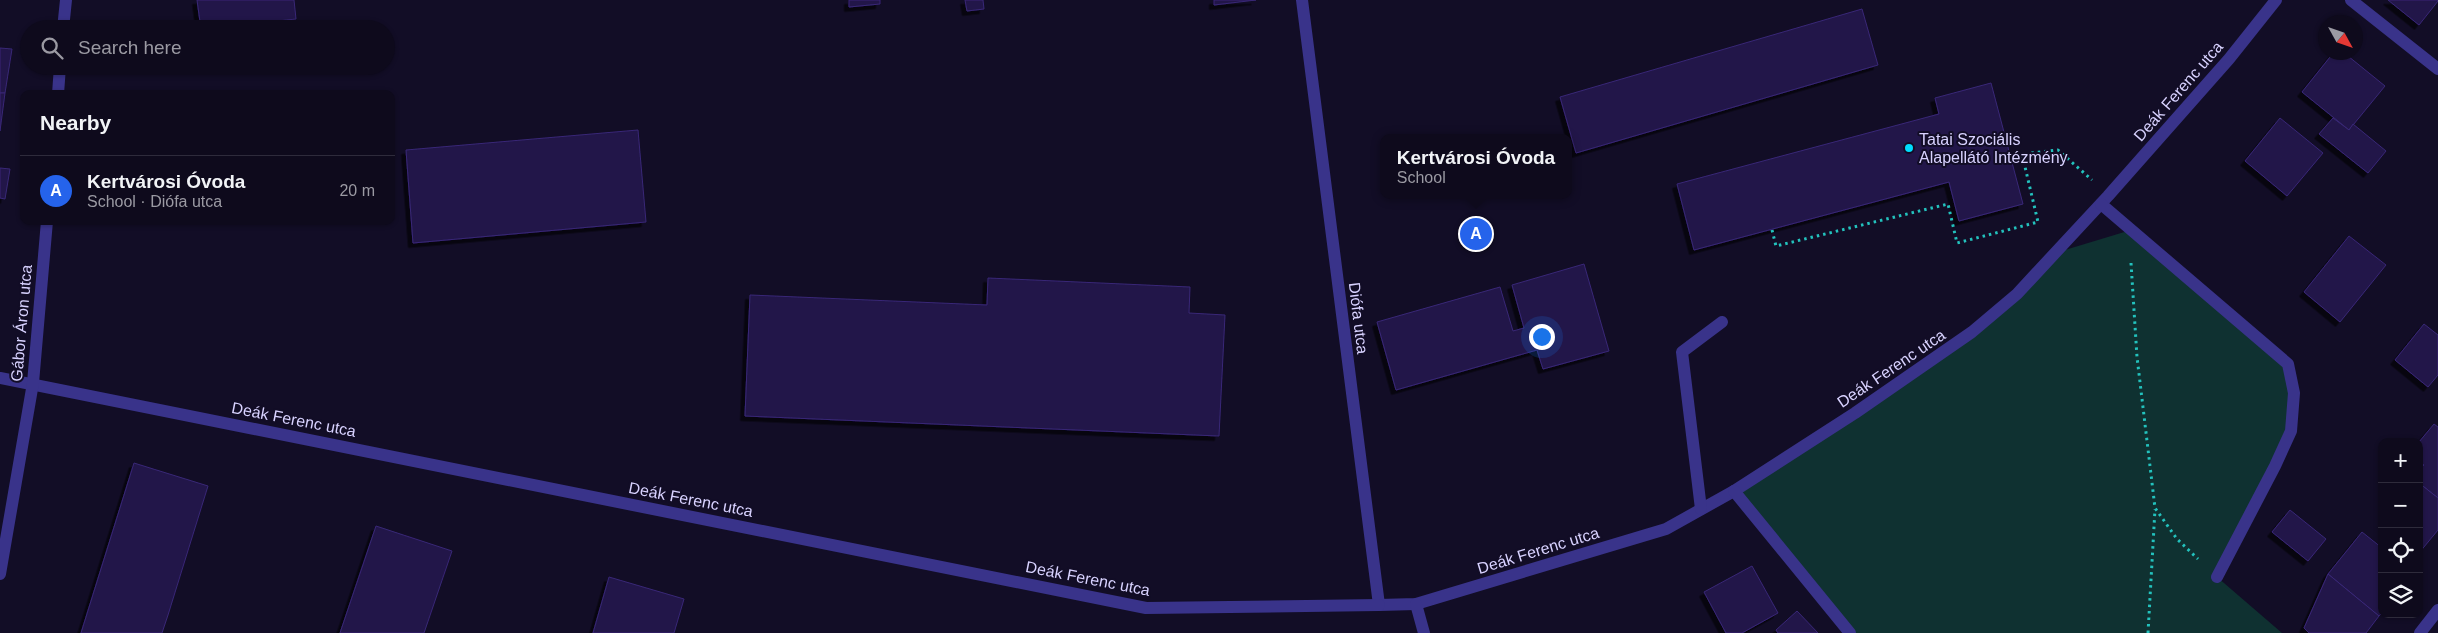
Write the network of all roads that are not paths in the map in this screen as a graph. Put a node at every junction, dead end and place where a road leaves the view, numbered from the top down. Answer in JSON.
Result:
{"nodes":[{"id":1,"x":66,"y":0,"type":"edge"},
{"id":2,"x":1302,"y":0,"type":"edge"},
{"id":3,"x":2276,"y":0,"type":"edge"},
{"id":4,"x":2351,"y":0,"type":"edge"},
{"id":5,"x":64,"y":20,"type":"edge"},
{"id":6,"x":2438,"y":69,"type":"edge"},
{"id":7,"x":59,"y":75,"type":"edge"},
{"id":8,"x":58,"y":90,"type":"edge"},
{"id":9,"x":2105,"y":200,"type":"junction"},
{"id":10,"x":47,"y":225,"type":"edge"},
{"id":11,"x":1722,"y":322,"type":"dead end"},
{"id":12,"x":0,"y":378,"type":"edge"},
{"id":13,"x":33,"y":383,"type":"junction"},
{"id":14,"x":1734,"y":491,"type":"junction"},
{"id":15,"x":1701,"y":509,"type":"junction"},
{"id":16,"x":0,"y":574,"type":"edge"},
{"id":17,"x":2217,"y":577,"type":"road end"},
{"id":18,"x":1380,"y":604,"type":"junction"},
{"id":19,"x":1416,"y":604,"type":"junction"},
{"id":20,"x":2438,"y":610,"type":"edge"},
{"id":21,"x":1424,"y":633,"type":"edge"},
{"id":22,"x":1850,"y":633,"type":"edge"},
{"id":23,"x":2420,"y":633,"type":"edge"}],
"edges":[{"from":1,"to":5,"type":"street"},
{"from":2,"to":18,"type":"street","name":"Diófa utca"},
{"from":3,"to":9,"type":"street","name":"Deák Ferenc utca"},
{"from":4,"to":6,"type":"street"},
{"from":7,"to":8,"type":"street"},
{"from":9,"to":14,"type":"street","name":"Deák Ferenc utca"},
{"from":9,"to":17,"type":"street"},
{"from":10,"to":13,"type":"street","name":"Gábor Áron utca"},
{"from":11,"to":15,"type":"street"},
{"from":12,"to":13,"type":"street","name":"Deák Ferenc utca"},
{"from":13,"to":16,"type":"street","name":"Gábor Áron utca"},
{"from":13,"to":18,"type":"street","name":"Deák Ferenc utca"},
{"from":14,"to":15,"type":"street","name":"Deák Ferenc utca"},
{"from":14,"to":22,"type":"street"},
{"from":15,"to":19,"type":"street","name":"Deák Ferenc utca"},
{"from":18,"to":19,"type":"street"},
{"from":19,"to":21,"type":"street"},
{"from":20,"to":23,"type":"street"}]}
